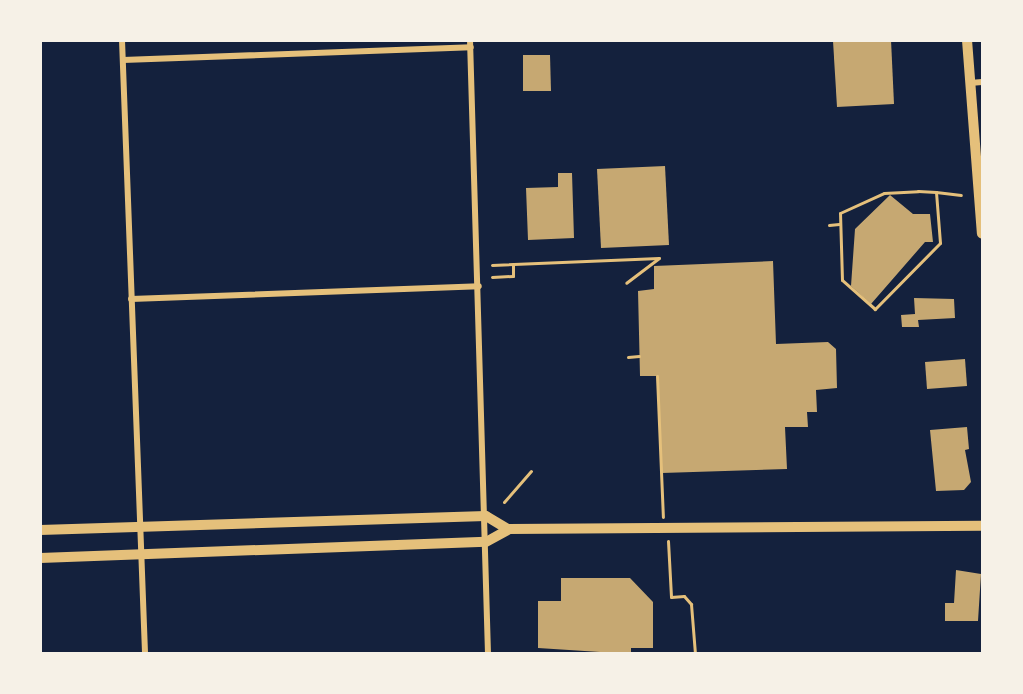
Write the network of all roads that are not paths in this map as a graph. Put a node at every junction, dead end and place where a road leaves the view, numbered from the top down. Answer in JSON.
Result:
{"nodes":[{"id":1,"x":122,"y":40,"type":"edge"},
{"id":2,"x":967,"y":40,"type":"edge"},
{"id":3,"x":470,"y":44,"type":"edge"},
{"id":4,"x":123,"y":60,"type":"junction"},
{"id":5,"x":982,"y":82,"type":"edge"},
{"id":6,"x":970,"y":83,"type":"junction"},
{"id":7,"x":982,"y":233,"type":"edge"},
{"id":8,"x":479,"y":286,"type":"junction"},
{"id":9,"x":132,"y":299,"type":"junction"},
{"id":10,"x":486,"y":516,"type":"junction"},
{"id":11,"x":140,"y":526,"type":"junction"},
{"id":12,"x":982,"y":526,"type":"edge"},
{"id":13,"x":508,"y":529,"type":"junction"},
{"id":14,"x":40,"y":530,"type":"edge"},
{"id":15,"x":486,"y":542,"type":"junction"},
{"id":16,"x":142,"y":555,"type":"junction"},
{"id":17,"x":40,"y":558,"type":"edge"},
{"id":18,"x":145,"y":654,"type":"edge"},
{"id":19,"x":488,"y":654,"type":"edge"}],
"edges":[{"from":1,"to":4,"type":"street"},
{"from":2,"to":6,"type":"street"},
{"from":3,"to":4,"type":"street"},
{"from":3,"to":8,"type":"street"},
{"from":4,"to":9,"type":"street"},
{"from":5,"to":6,"type":"street"},
{"from":6,"to":7,"type":"street"},
{"from":8,"to":9,"type":"street"},
{"from":8,"to":10,"type":"street"},
{"from":9,"to":11,"type":"street"},
{"from":10,"to":11,"type":"street"},
{"from":10,"to":13,"type":"street"},
{"from":10,"to":15,"type":"street"},
{"from":11,"to":14,"type":"street"},
{"from":11,"to":16,"type":"street"},
{"from":12,"to":13,"type":"street"},
{"from":13,"to":15,"type":"street"},
{"from":15,"to":16,"type":"street"},
{"from":15,"to":19,"type":"street"},
{"from":16,"to":17,"type":"street"},
{"from":16,"to":18,"type":"street"}]}
